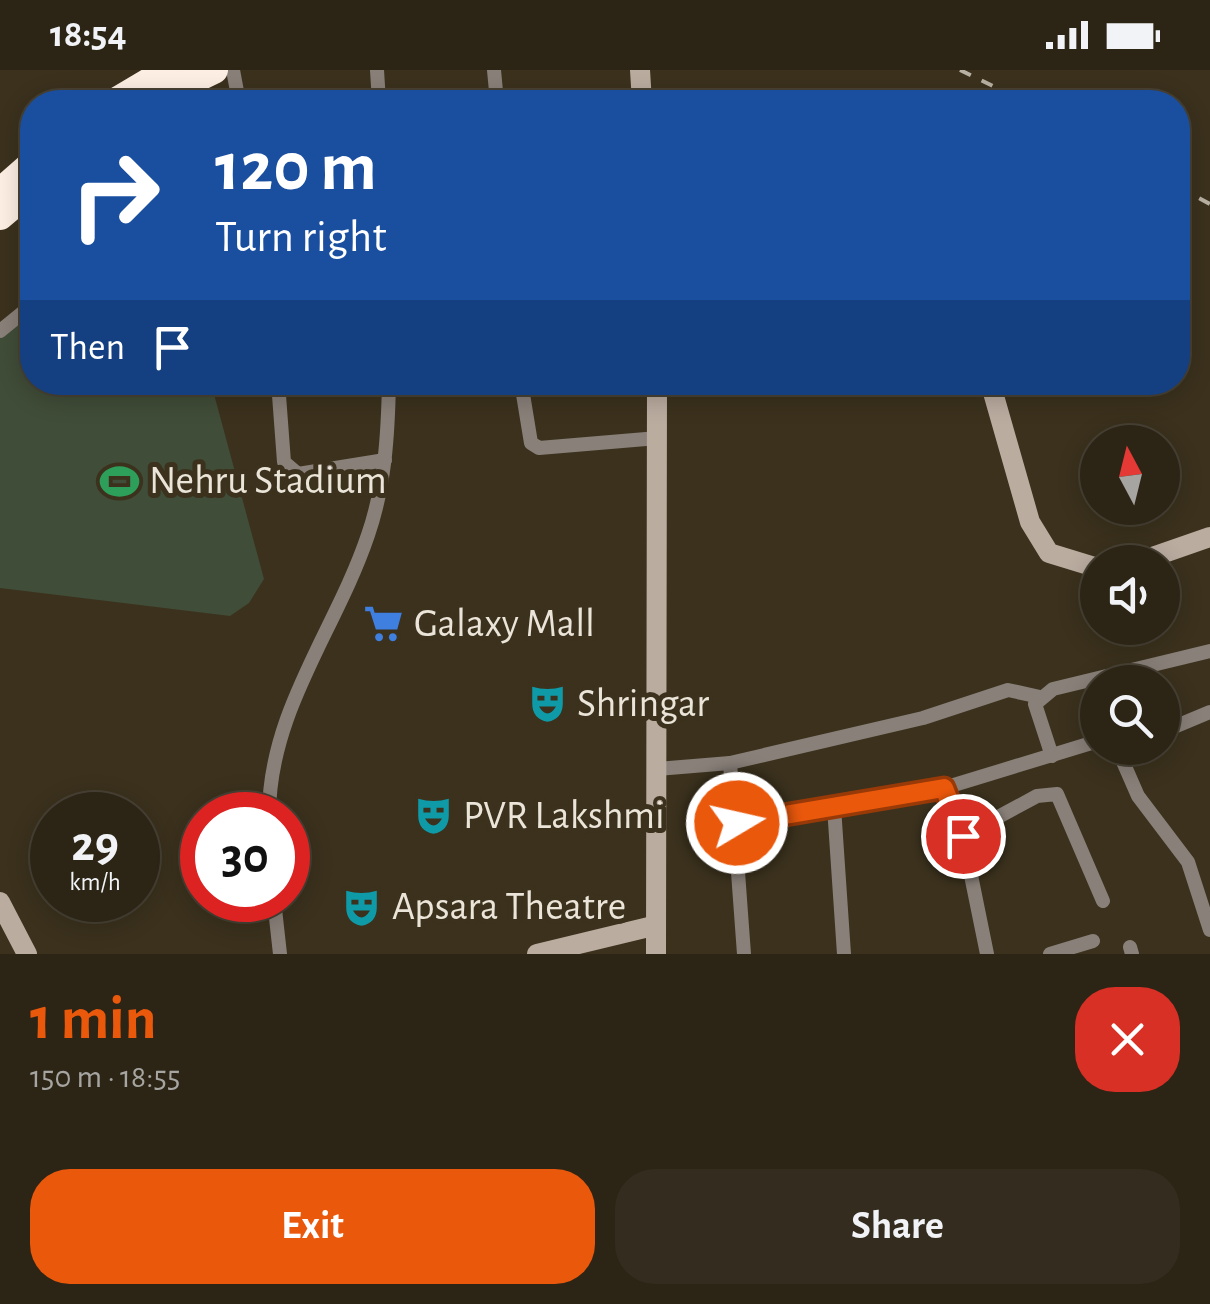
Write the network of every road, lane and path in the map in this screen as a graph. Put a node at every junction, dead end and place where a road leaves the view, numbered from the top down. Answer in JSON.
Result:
{"nodes":[{"id":1,"x":169,"y":70,"type":"edge"},
{"id":2,"x":214,"y":70,"type":"edge"},
{"id":3,"x":135,"y":90,"type":"edge"},
{"id":4,"x":173,"y":90,"type":"edge"},
{"id":5,"x":20,"y":174,"type":"edge"},
{"id":6,"x":0,"y":192,"type":"edge"},
{"id":7,"x":20,"y":199,"type":"edge"},
{"id":8,"x":0,"y":216,"type":"edge"},
{"id":9,"x":20,"y":315,"type":"edge"},
{"id":10,"x":0,"y":331,"type":"edge"},
{"id":11,"x":279,"y":395,"type":"edge"},
{"id":12,"x":388,"y":395,"type":"edge"},
{"id":13,"x":523,"y":395,"type":"edge"},
{"id":14,"x":658,"y":395,"type":"edge"},
{"id":15,"x":994,"y":395,"type":"edge"},
{"id":16,"x":658,"y":438,"type":"junction"},
{"id":17,"x":385,"y":460,"type":"junction"},
{"id":18,"x":1210,"y":536,"type":"edge"},
{"id":19,"x":1180,"y":547,"type":"edge"},
{"id":20,"x":1080,"y":563,"type":"edge"},
{"id":21,"x":1210,"y":650,"type":"edge"},
{"id":22,"x":1040,"y":697,"type":"junction"},
{"id":23,"x":1210,"y":712,"type":"edge"},
{"id":24,"x":1180,"y":724,"type":"edge"},
{"id":25,"x":1080,"y":747,"type":"edge"},
{"id":26,"x":1052,"y":756,"type":"junction"},
{"id":27,"x":730,"y":763,"type":"junction"},
{"id":28,"x":1125,"y":765,"type":"edge"},
{"id":29,"x":656,"y":769,"type":"junction"},
{"id":30,"x":944,"y":788,"type":"junction"},
{"id":31,"x":272,"y":792,"type":"edge"},
{"id":32,"x":834,"y":807,"type":"junction"},
{"id":33,"x":737,"y":823,"type":"junction"},
{"id":34,"x":963,"y":836,"type":"junction"},
{"id":35,"x":1103,"y":900,"type":"dead end"},
{"id":36,"x":0,"y":902,"type":"edge"},
{"id":37,"x":276,"y":922,"type":"edge"},
{"id":38,"x":653,"y":926,"type":"junction"},
{"id":39,"x":1210,"y":930,"type":"edge"},
{"id":40,"x":1093,"y":940,"type":"dead end"},
{"id":41,"x":27,"y":954,"type":"edge"},
{"id":42,"x":280,"y":954,"type":"edge"},
{"id":43,"x":536,"y":954,"type":"edge"},
{"id":44,"x":656,"y":954,"type":"edge"},
{"id":45,"x":744,"y":954,"type":"edge"},
{"id":46,"x":844,"y":954,"type":"edge"},
{"id":47,"x":987,"y":954,"type":"edge"},
{"id":48,"x":1050,"y":954,"type":"edge"}],
"edges":[{"from":1,"to":3,"type":"highway"},
{"from":2,"to":4,"type":"highway"},
{"from":5,"to":6,"type":"highway"},
{"from":7,"to":8,"type":"highway"},
{"from":9,"to":10,"type":"street"},
{"from":11,"to":17,"type":"street"},
{"from":12,"to":17,"type":"street"},
{"from":13,"to":16,"type":"street"},
{"from":14,"to":16,"type":"main road"},
{"from":15,"to":20,"type":"main road"},
{"from":16,"to":29,"type":"main road"},
{"from":17,"to":31,"type":"street"},
{"from":18,"to":19,"type":"main road"},
{"from":21,"to":22,"type":"street"},
{"from":22,"to":26,"type":"street"},
{"from":22,"to":27,"type":"street"},
{"from":23,"to":24,"type":"street"},
{"from":25,"to":26,"type":"street"},
{"from":26,"to":30,"type":"street"},
{"from":27,"to":29,"type":"street"},
{"from":27,"to":33,"type":"street"},
{"from":28,"to":39,"type":"street"},
{"from":29,"to":38,"type":"main road"},
{"from":30,"to":32,"type":"street"},
{"from":30,"to":34,"type":"street"},
{"from":32,"to":33,"type":"street"},
{"from":32,"to":46,"type":"street"},
{"from":33,"to":45,"type":"street"},
{"from":34,"to":35,"type":"street"},
{"from":34,"to":47,"type":"street"},
{"from":36,"to":41,"type":"main road"},
{"from":37,"to":42,"type":"street"},
{"from":38,"to":43,"type":"main road"},
{"from":38,"to":44,"type":"main road"},
{"from":40,"to":48,"type":"street"}]}
